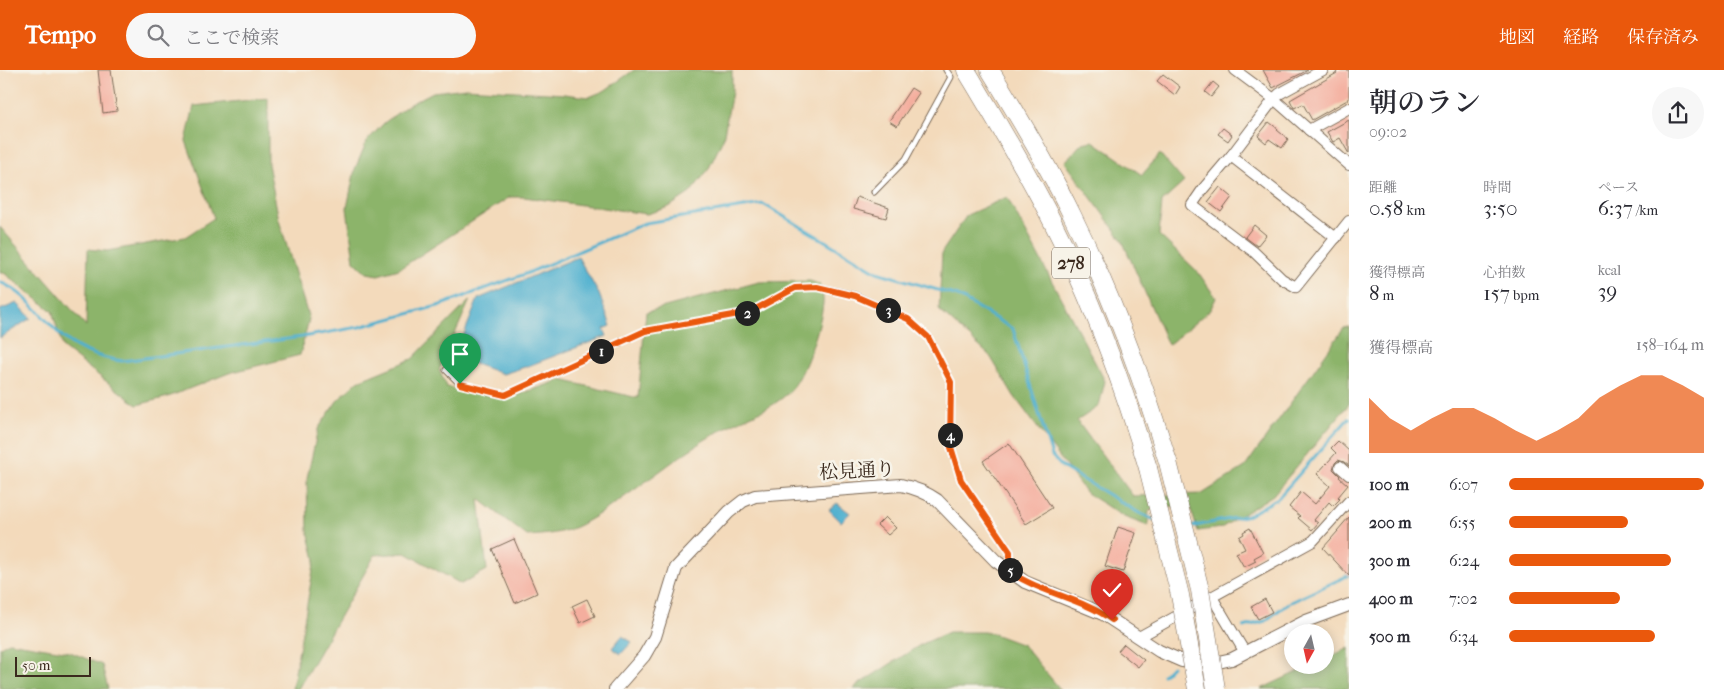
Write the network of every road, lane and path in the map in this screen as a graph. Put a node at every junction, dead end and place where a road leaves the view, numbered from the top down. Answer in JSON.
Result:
{"nodes":[{"id":1,"x":946,"y":70,"type":"edge"},
{"id":2,"x":966,"y":70,"type":"edge"},
{"id":3,"x":990,"y":70,"type":"edge"},
{"id":4,"x":1235,"y":70,"type":"edge"},
{"id":5,"x":1323,"y":70,"type":"edge"},
{"id":6,"x":1274,"y":99,"type":"junction"},
{"id":7,"x":1349,"y":108,"type":"edge"},
{"id":8,"x":1309,"y":130,"type":"junction"},
{"id":9,"x":1231,"y":156,"type":"junction"},
{"id":10,"x":1349,"y":165,"type":"edge"},
{"id":11,"x":874,"y":192,"type":"dead end"},
{"id":12,"x":1349,"y":221,"type":"edge"},
{"id":13,"x":1336,"y":238,"type":"junction"},
{"id":14,"x":446,"y":370,"type":"dead end"},
{"id":15,"x":1340,"y":467,"type":"dead end"},
{"id":16,"x":1349,"y":475,"type":"edge"},
{"id":17,"x":1349,"y":501,"type":"edge"},
{"id":18,"x":1010,"y":572,"type":"junction"},
{"id":19,"x":1212,"y":597,"type":"junction"},
{"id":20,"x":1349,"y":605,"type":"edge"},
{"id":21,"x":1139,"y":637,"type":"junction"},
{"id":22,"x":1244,"y":651,"type":"junction"},
{"id":23,"x":615,"y":689,"type":"edge"},
{"id":24,"x":1196,"y":689,"type":"edge"},
{"id":25,"x":1216,"y":689,"type":"edge"}],
"edges":[{"from":1,"to":11,"type":"lane"},
{"from":2,"to":24,"type":"highway","number":"278","bridge":true},
{"from":3,"to":25,"type":"highway","number":"278","bridge":true},
{"from":4,"to":6,"type":"street"},
{"from":5,"to":6,"type":"street"},
{"from":6,"to":8,"type":"street"},
{"from":6,"to":9,"type":"street"},
{"from":7,"to":8,"type":"street"},
{"from":8,"to":10,"type":"street"},
{"from":9,"to":13,"type":"street"},
{"from":9,"to":13,"type":"street"},
{"from":12,"to":13,"type":"street"},
{"from":14,"to":18,"type":"lane"},
{"from":15,"to":16,"type":"street"},
{"from":17,"to":19,"type":"street"},
{"from":18,"to":21,"type":"street","name":"松見通り"},
{"from":18,"to":23,"type":"street","name":"松見通り"},
{"from":19,"to":21,"type":"street"},
{"from":19,"to":22,"type":"street"},
{"from":20,"to":22,"type":"street","name":"松見通り"},
{"from":21,"to":22,"type":"street","name":"松見通り"}]}
